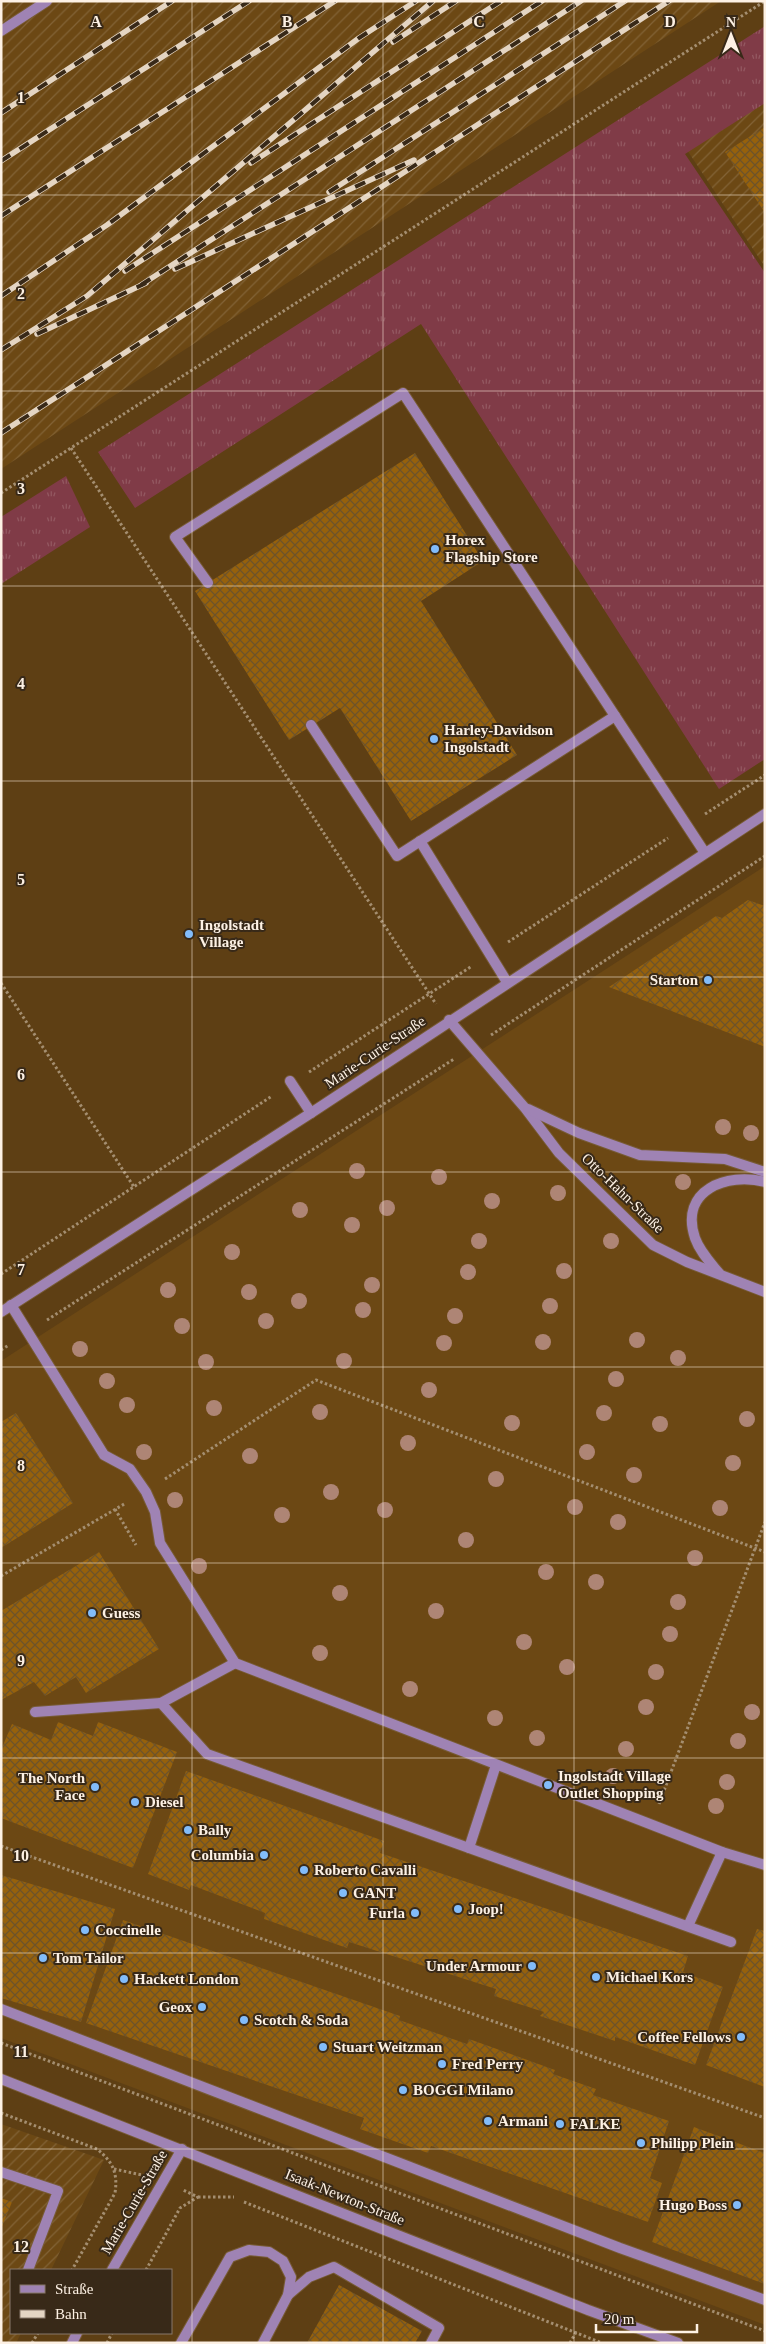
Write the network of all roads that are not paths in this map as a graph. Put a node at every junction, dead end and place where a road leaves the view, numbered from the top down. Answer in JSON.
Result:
{"nodes":[{"id":1,"x":47,"y":1,"type":"edge"},
{"id":2,"x":1,"y":31,"type":"edge"},
{"id":3,"x":208,"y":583,"type":"dead end"},
{"id":4,"x":616,"y":716,"type":"junction"},
{"id":5,"x":312,"y":726,"type":"dead end"},
{"id":6,"x":765,"y":814,"type":"edge"},
{"id":7,"x":420,"y":841,"type":"junction"},
{"id":8,"x":705,"y":853,"type":"junction"},
{"id":9,"x":508,"y":982,"type":"junction"},
{"id":10,"x":449,"y":1020,"type":"junction"},
{"id":11,"x":291,"y":1082,"type":"road end"},
{"id":12,"x":525,"y":1108,"type":"junction"},
{"id":13,"x":311,"y":1113,"type":"junction"},
{"id":14,"x":765,"y":1172,"type":"edge"},
{"id":15,"x":765,"y":1182,"type":"edge"},
{"id":16,"x":720,"y":1275,"type":"junction"},
{"id":17,"x":765,"y":1292,"type":"edge"},
{"id":18,"x":11,"y":1305,"type":"junction"},
{"id":19,"x":1,"y":1312,"type":"edge"},
{"id":20,"x":235,"y":1664,"type":"junction"},
{"id":21,"x":161,"y":1703,"type":"junction"},
{"id":22,"x":35,"y":1712,"type":"dead end"},
{"id":23,"x":496,"y":1765,"type":"junction"},
{"id":24,"x":469,"y":1848,"type":"junction"},
{"id":25,"x":722,"y":1852,"type":"junction"},
{"id":26,"x":765,"y":1865,"type":"edge"},
{"id":27,"x":688,"y":1926,"type":"junction"},
{"id":28,"x":731,"y":1942,"type":"dead end"},
{"id":29,"x":1,"y":2009,"type":"edge"},
{"id":30,"x":1,"y":2079,"type":"edge"},
{"id":31,"x":182,"y":2149,"type":"junction"},
{"id":32,"x":1,"y":2172,"type":"edge"},
{"id":33,"x":28,"y":2269,"type":"edge"},
{"id":34,"x":113,"y":2269,"type":"edge"},
{"id":35,"x":288,"y":2295,"type":"junction"},
{"id":36,"x":765,"y":2300,"type":"edge"},
{"id":37,"x":181,"y":2343,"type":"edge"},
{"id":38,"x":263,"y":2343,"type":"edge"},
{"id":39,"x":431,"y":2343,"type":"edge"},
{"id":40,"x":678,"y":2343,"type":"edge"}],
"edges":[{"from":1,"to":2,"type":"street"},
{"from":3,"to":4,"type":"street"},
{"from":4,"to":7,"type":"street"},
{"from":4,"to":8,"type":"street"},
{"from":5,"to":7,"type":"street"},
{"from":6,"to":8,"type":"street","name":"Marie-Curie-Straße"},
{"from":7,"to":9,"type":"street"},
{"from":8,"to":9,"type":"street","name":"Marie-Curie-Straße"},
{"from":9,"to":10,"type":"street","name":"Marie-Curie-Straße"},
{"from":10,"to":12,"type":"street","name":"Otto-Hahn-Straße"},
{"from":10,"to":13,"type":"street","name":"Marie-Curie-Straße"},
{"from":11,"to":13,"type":"street"},
{"from":12,"to":14,"type":"street","name":"Otto-Hahn-Straße"},
{"from":12,"to":16,"type":"street","name":"Otto-Hahn-Straße"},
{"from":13,"to":18,"type":"street","name":"Marie-Curie-Straße"},
{"from":15,"to":16,"type":"street"},
{"from":16,"to":17,"type":"street","name":"Otto-Hahn-Straße"},
{"from":18,"to":19,"type":"street","name":"Marie-Curie-Straße"},
{"from":18,"to":20,"type":"street"},
{"from":20,"to":21,"type":"street"},
{"from":20,"to":23,"type":"street"},
{"from":21,"to":22,"type":"street"},
{"from":21,"to":24,"type":"street"},
{"from":23,"to":24,"type":"street"},
{"from":23,"to":25,"type":"street"},
{"from":24,"to":27,"type":"street"},
{"from":25,"to":26,"type":"street"},
{"from":25,"to":27,"type":"street"},
{"from":27,"to":28,"type":"street"},
{"from":29,"to":36,"type":"street"},
{"from":30,"to":31,"type":"street","name":"Isaak-Newton-Straße"},
{"from":31,"to":34,"type":"street","name":"Marie-Curie-Straße"},
{"from":31,"to":40,"type":"street","name":"Isaak-Newton-Straße"},
{"from":32,"to":33,"type":"street"},
{"from":35,"to":37,"type":"street"},
{"from":35,"to":38,"type":"street"},
{"from":35,"to":39,"type":"street"}]}
